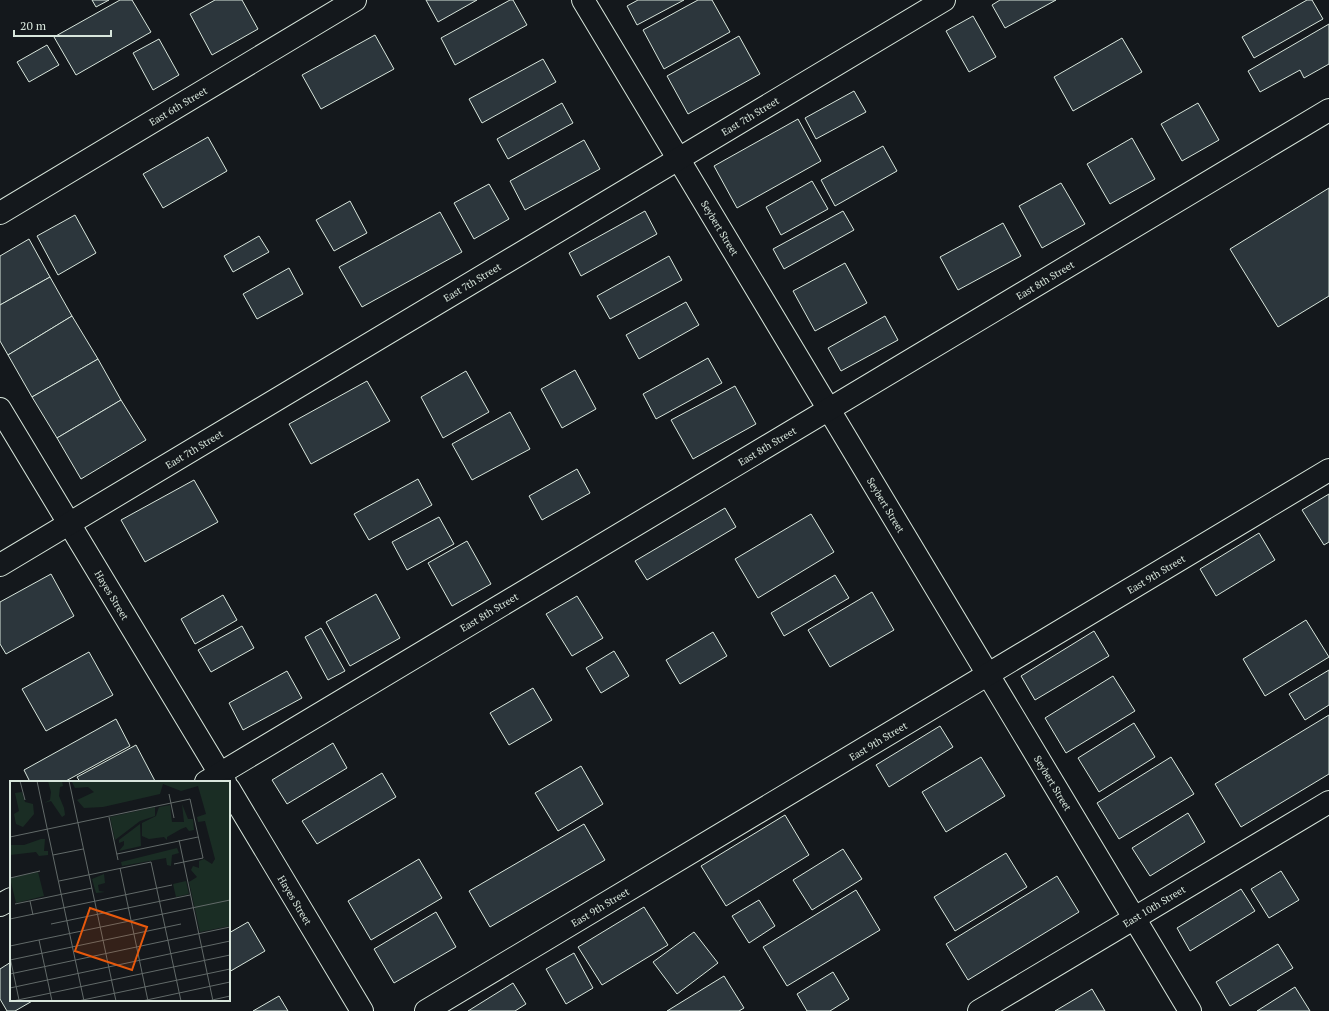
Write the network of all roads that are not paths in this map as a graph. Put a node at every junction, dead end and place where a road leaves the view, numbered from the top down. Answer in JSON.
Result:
{"nodes":[{"id":1,"x":355,"y":0,"type":"edge"},
{"id":2,"x":583,"y":0,"type":"edge"},
{"id":3,"x":944,"y":0,"type":"edge"},
{"id":4,"x":1329,"y":110,"type":"edge"},
{"id":5,"x":678,"y":159,"type":"junction"},
{"id":6,"x":0,"y":212,"type":"edge"},
{"id":7,"x":0,"y":409,"type":"edge"},
{"id":8,"x":829,"y":409,"type":"junction"},
{"id":9,"x":1329,"y":470,"type":"edge"},
{"id":10,"x":69,"y":523,"type":"junction"},
{"id":11,"x":0,"y":565,"type":"edge"},
{"id":12,"x":988,"y":675,"type":"junction"},
{"id":13,"x":219,"y":781,"type":"edge"},
{"id":14,"x":222,"y":781,"type":"edge"},
{"id":15,"x":230,"y":798,"type":"edge"},
{"id":16,"x":1329,"y":802,"type":"edge"},
{"id":17,"x":10,"y":900,"type":"edge"},
{"id":18,"x":0,"y":905,"type":"edge"},
{"id":19,"x":1134,"y":918,"type":"junction"},
{"id":20,"x":362,"y":1011,"type":"edge"},
{"id":21,"x":426,"y":1011,"type":"edge"},
{"id":22,"x":980,"y":1011,"type":"edge"},
{"id":23,"x":1190,"y":1011,"type":"edge"}],
"edges":[{"from":1,"to":6,"type":"street","name":"East 6th Street"},
{"from":2,"to":5,"type":"street","name":"Seybert Street"},
{"from":3,"to":5,"type":"street","name":"East 7th Street"},
{"from":4,"to":8,"type":"street","name":"East 8th Street"},
{"from":5,"to":8,"type":"street","name":"Seybert Street"},
{"from":5,"to":10,"type":"street","name":"East 7th Street"},
{"from":7,"to":10,"type":"street","name":"Hayes Street"},
{"from":8,"to":12,"type":"street","name":"Seybert Street"},
{"from":8,"to":14,"type":"street","name":"East 8th Street"},
{"from":9,"to":12,"type":"street","name":"East 9th Street"},
{"from":10,"to":11,"type":"street","name":"East 7th Street"},
{"from":10,"to":13,"type":"street","name":"Hayes Street"},
{"from":12,"to":19,"type":"street","name":"Seybert Street"},
{"from":12,"to":21,"type":"street","name":"East 9th Street"},
{"from":15,"to":20,"type":"street","name":"Hayes Street"},
{"from":16,"to":19,"type":"street","name":"East 10th Street"},
{"from":17,"to":18,"type":"street"},
{"from":19,"to":22,"type":"street","name":"East 10th Street"},
{"from":19,"to":23,"type":"street","name":"Seybert Street"}]}
